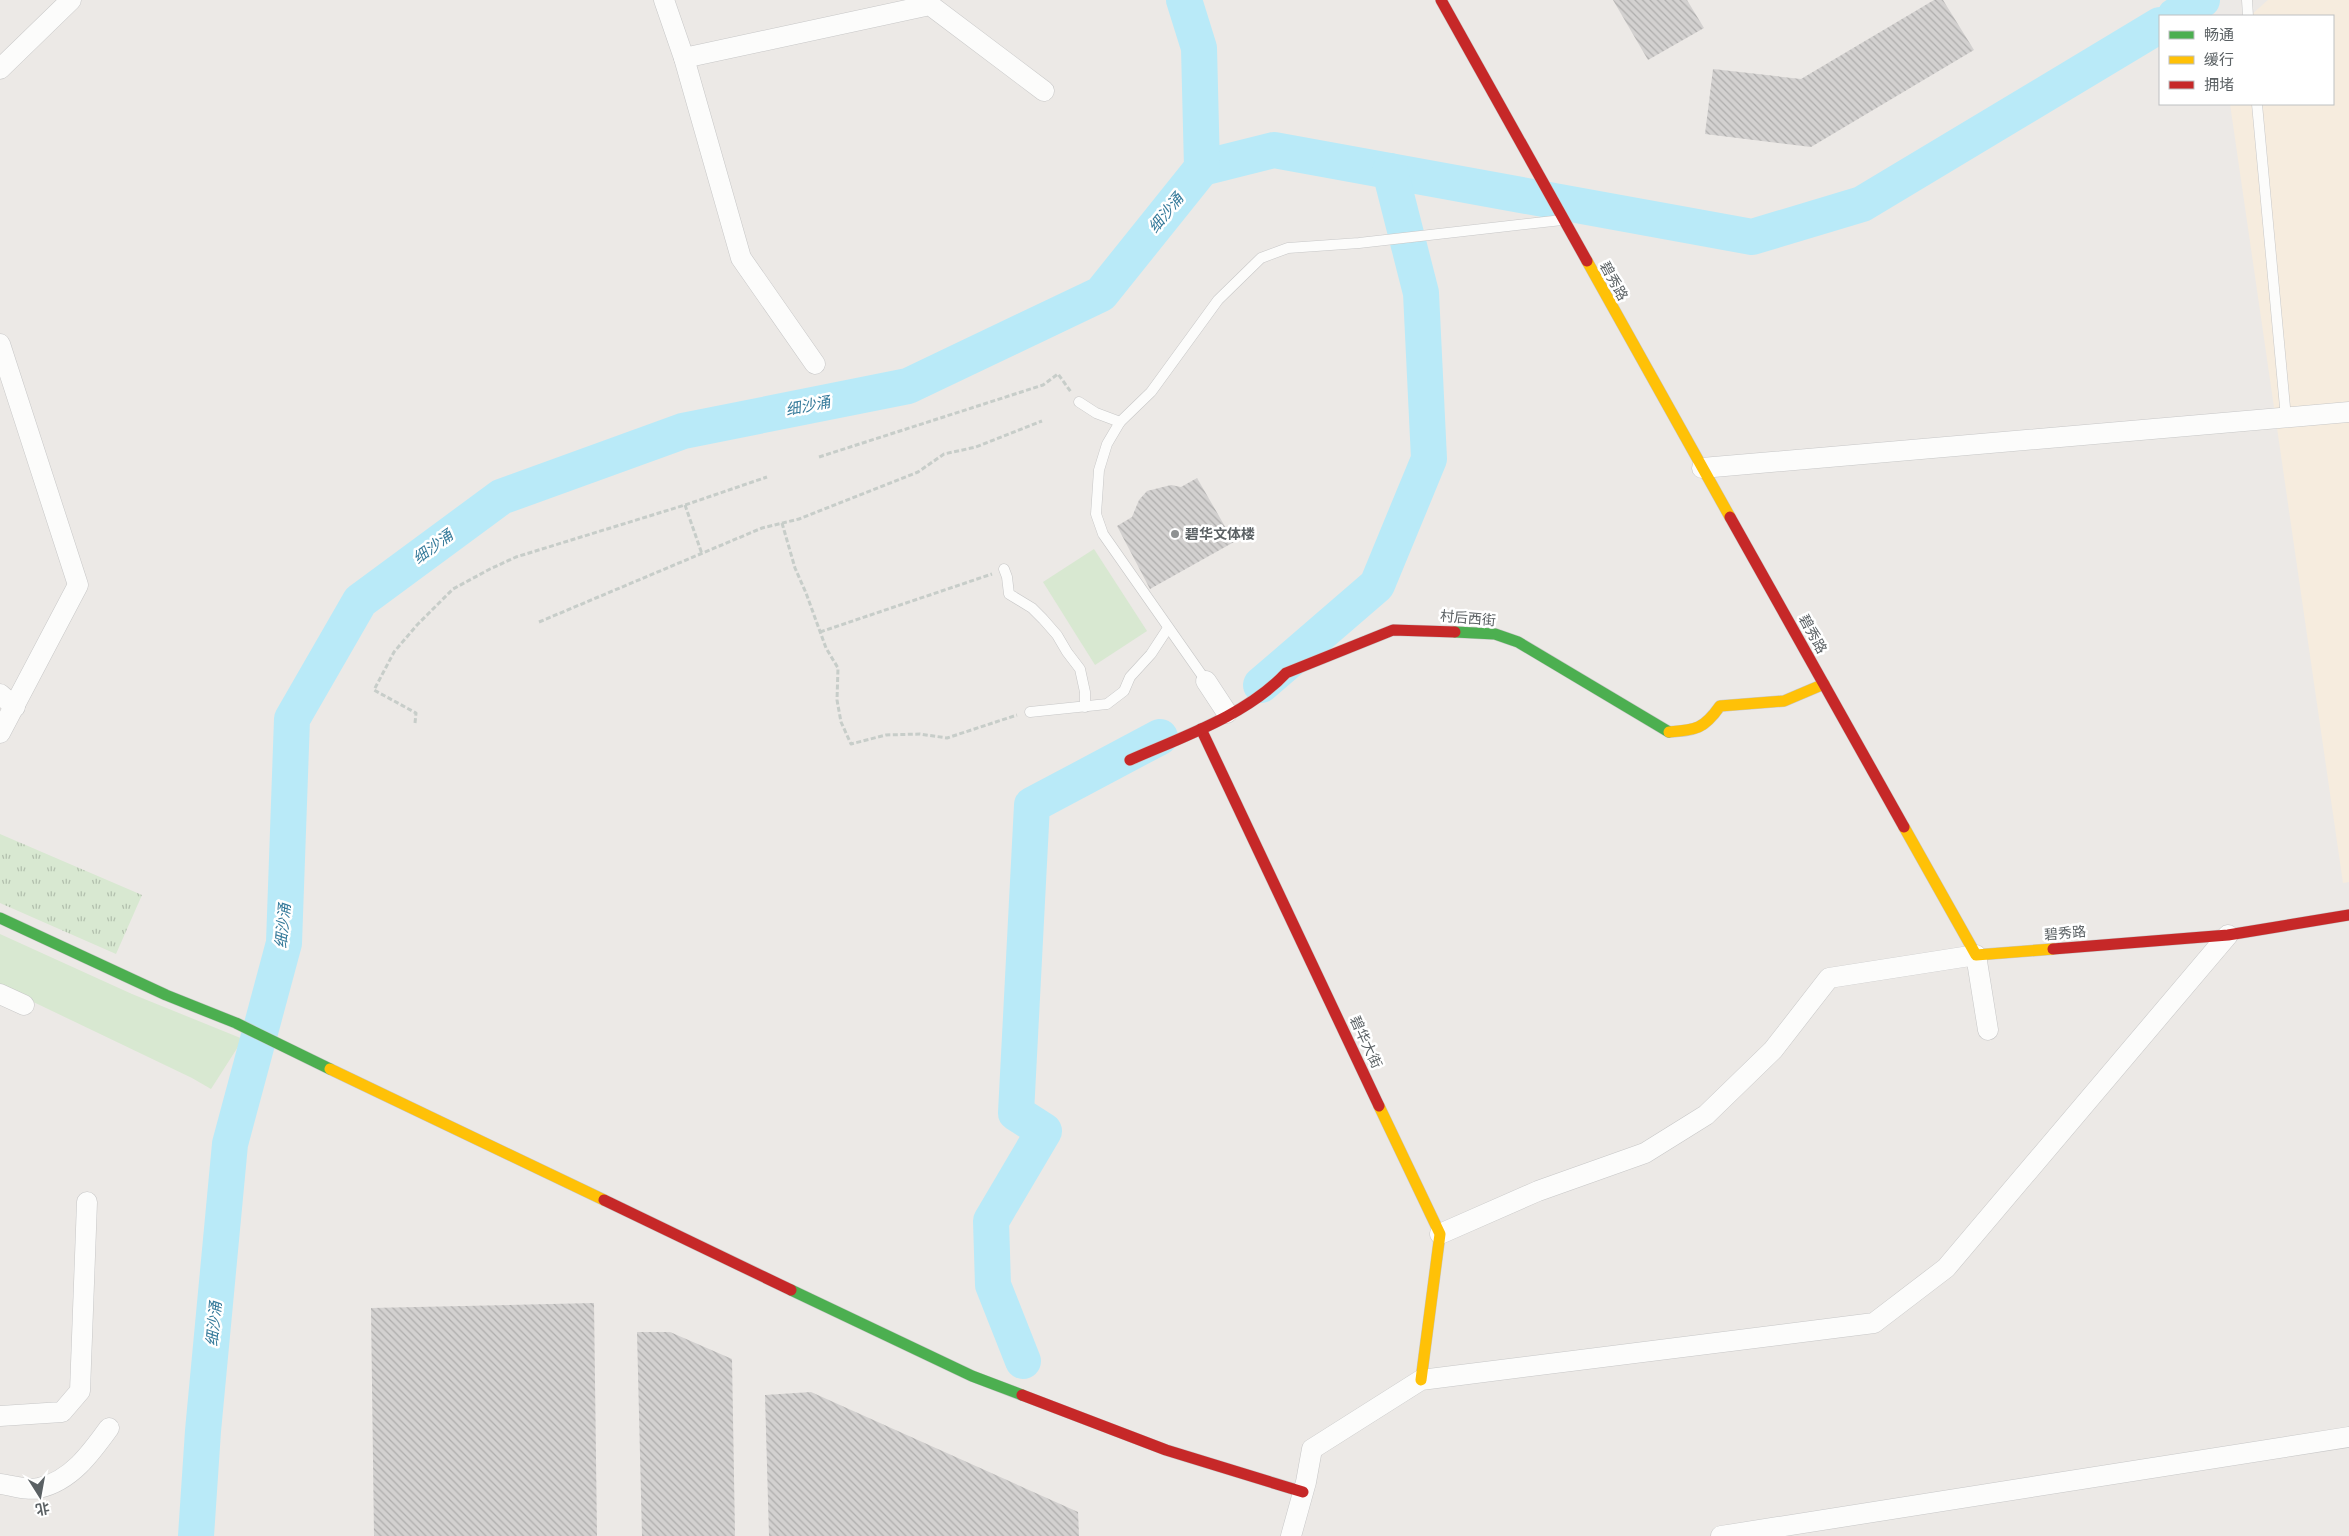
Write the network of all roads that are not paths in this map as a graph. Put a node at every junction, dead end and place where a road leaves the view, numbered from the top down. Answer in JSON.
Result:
{"nodes":[{"id":1,"x":70,"y":0,"type":"edge"},
{"id":2,"x":664,"y":0,"type":"edge"},
{"id":3,"x":1441,"y":0,"type":"edge"},
{"id":4,"x":2247,"y":0,"type":"edge"},
{"id":5,"x":2248,"y":15,"type":"edge"},
{"id":6,"x":684,"y":58,"type":"junction"},
{"id":7,"x":0,"y":69,"type":"edge"},
{"id":8,"x":1044,"y":91,"type":"dead end"},
{"id":9,"x":2256,"y":105,"type":"edge"},
{"id":10,"x":1562,"y":220,"type":"junction"},
{"id":11,"x":0,"y":344,"type":"edge"},
{"id":12,"x":815,"y":364,"type":"dead end"},
{"id":13,"x":1079,"y":402,"type":"dead end"},
{"id":14,"x":2349,"y":412,"type":"edge"},
{"id":15,"x":2286,"y":418,"type":"junction"},
{"id":16,"x":1120,"y":422,"type":"junction"},
{"id":17,"x":1702,"y":468,"type":"junction"},
{"id":18,"x":1004,"y":569,"type":"road end"},
{"id":19,"x":1168,"y":628,"type":"junction"},
{"id":20,"x":1206,"y":681,"type":"joint"},
{"id":21,"x":1824,"y":684,"type":"junction"},
{"id":22,"x":0,"y":694,"type":"edge"},
{"id":23,"x":1085,"y":706,"type":"junction"},
{"id":24,"x":1030,"y":712,"type":"road end"},
{"id":25,"x":1227,"y":714,"type":"junction"},
{"id":26,"x":6,"y":719,"type":"edge"},
{"id":27,"x":1201,"y":729,"type":"junction"},
{"id":28,"x":1130,"y":760,"type":"dead end"},
{"id":29,"x":2349,"y":914,"type":"edge"},
{"id":30,"x":0,"y":918,"type":"edge"},
{"id":31,"x":2228,"y":934,"type":"junction"},
{"id":32,"x":1976,"y":955,"type":"junction"},
{"id":33,"x":0,"y":994,"type":"edge"},
{"id":34,"x":24,"y":1005,"type":"dead end"},
{"id":35,"x":1988,"y":1030,"type":"dead end"},
{"id":36,"x":87,"y":1202,"type":"dead end"},
{"id":37,"x":1440,"y":1234,"type":"junction"},
{"id":38,"x":1421,"y":1380,"type":"junction"},
{"id":39,"x":0,"y":1416,"type":"edge"},
{"id":40,"x":109,"y":1428,"type":"dead end"},
{"id":41,"x":2349,"y":1437,"type":"edge"},
{"id":42,"x":0,"y":1484,"type":"edge"},
{"id":43,"x":1303,"y":1492,"type":"junction"},
{"id":44,"x":1291,"y":1536,"type":"edge"},
{"id":45,"x":1721,"y":1536,"type":"edge"}],
"edges":[{"from":1,"to":7,"type":"street"},
{"from":2,"to":6,"type":"street"},
{"from":3,"to":10,"type":"street","name":"碧秀路"},
{"from":4,"to":5,"type":"lane"},
{"from":6,"to":8,"type":"street"},
{"from":6,"to":12,"type":"street"},
{"from":9,"to":15,"type":"lane"},
{"from":10,"to":16,"type":"lane"},
{"from":10,"to":17,"type":"street","name":"碧秀路"},
{"from":11,"to":26,"type":"street"},
{"from":13,"to":16,"type":"lane"},
{"from":14,"to":15,"type":"street"},
{"from":15,"to":17,"type":"street"},
{"from":16,"to":19,"type":"lane"},
{"from":17,"to":21,"type":"street","name":"碧秀路"},
{"from":18,"to":23,"type":"lane"},
{"from":19,"to":20,"type":"lane"},
{"from":19,"to":23,"type":"lane"},
{"from":20,"to":25,"type":"street"},
{"from":21,"to":25,"type":"street","name":"村后西街"},
{"from":21,"to":32,"type":"street","name":"碧秀路"},
{"from":22,"to":26,"type":"street"},
{"from":23,"to":24,"type":"lane"},
{"from":25,"to":27,"type":"street","name":"村后西街"},
{"from":27,"to":28,"type":"street","name":"村后西街"},
{"from":27,"to":37,"type":"street","name":"碧华大街"},
{"from":29,"to":31,"type":"street","name":"碧秀路"},
{"from":30,"to":43,"type":"street"},
{"from":31,"to":32,"type":"street","name":"碧秀路"},
{"from":31,"to":38,"type":"street"},
{"from":32,"to":35,"type":"street"},
{"from":32,"to":37,"type":"street"},
{"from":33,"to":34,"type":"street"},
{"from":36,"to":39,"type":"street"},
{"from":37,"to":38,"type":"street"},
{"from":38,"to":43,"type":"street"},
{"from":40,"to":42,"type":"street"},
{"from":41,"to":45,"type":"street"},
{"from":43,"to":44,"type":"street"}]}
